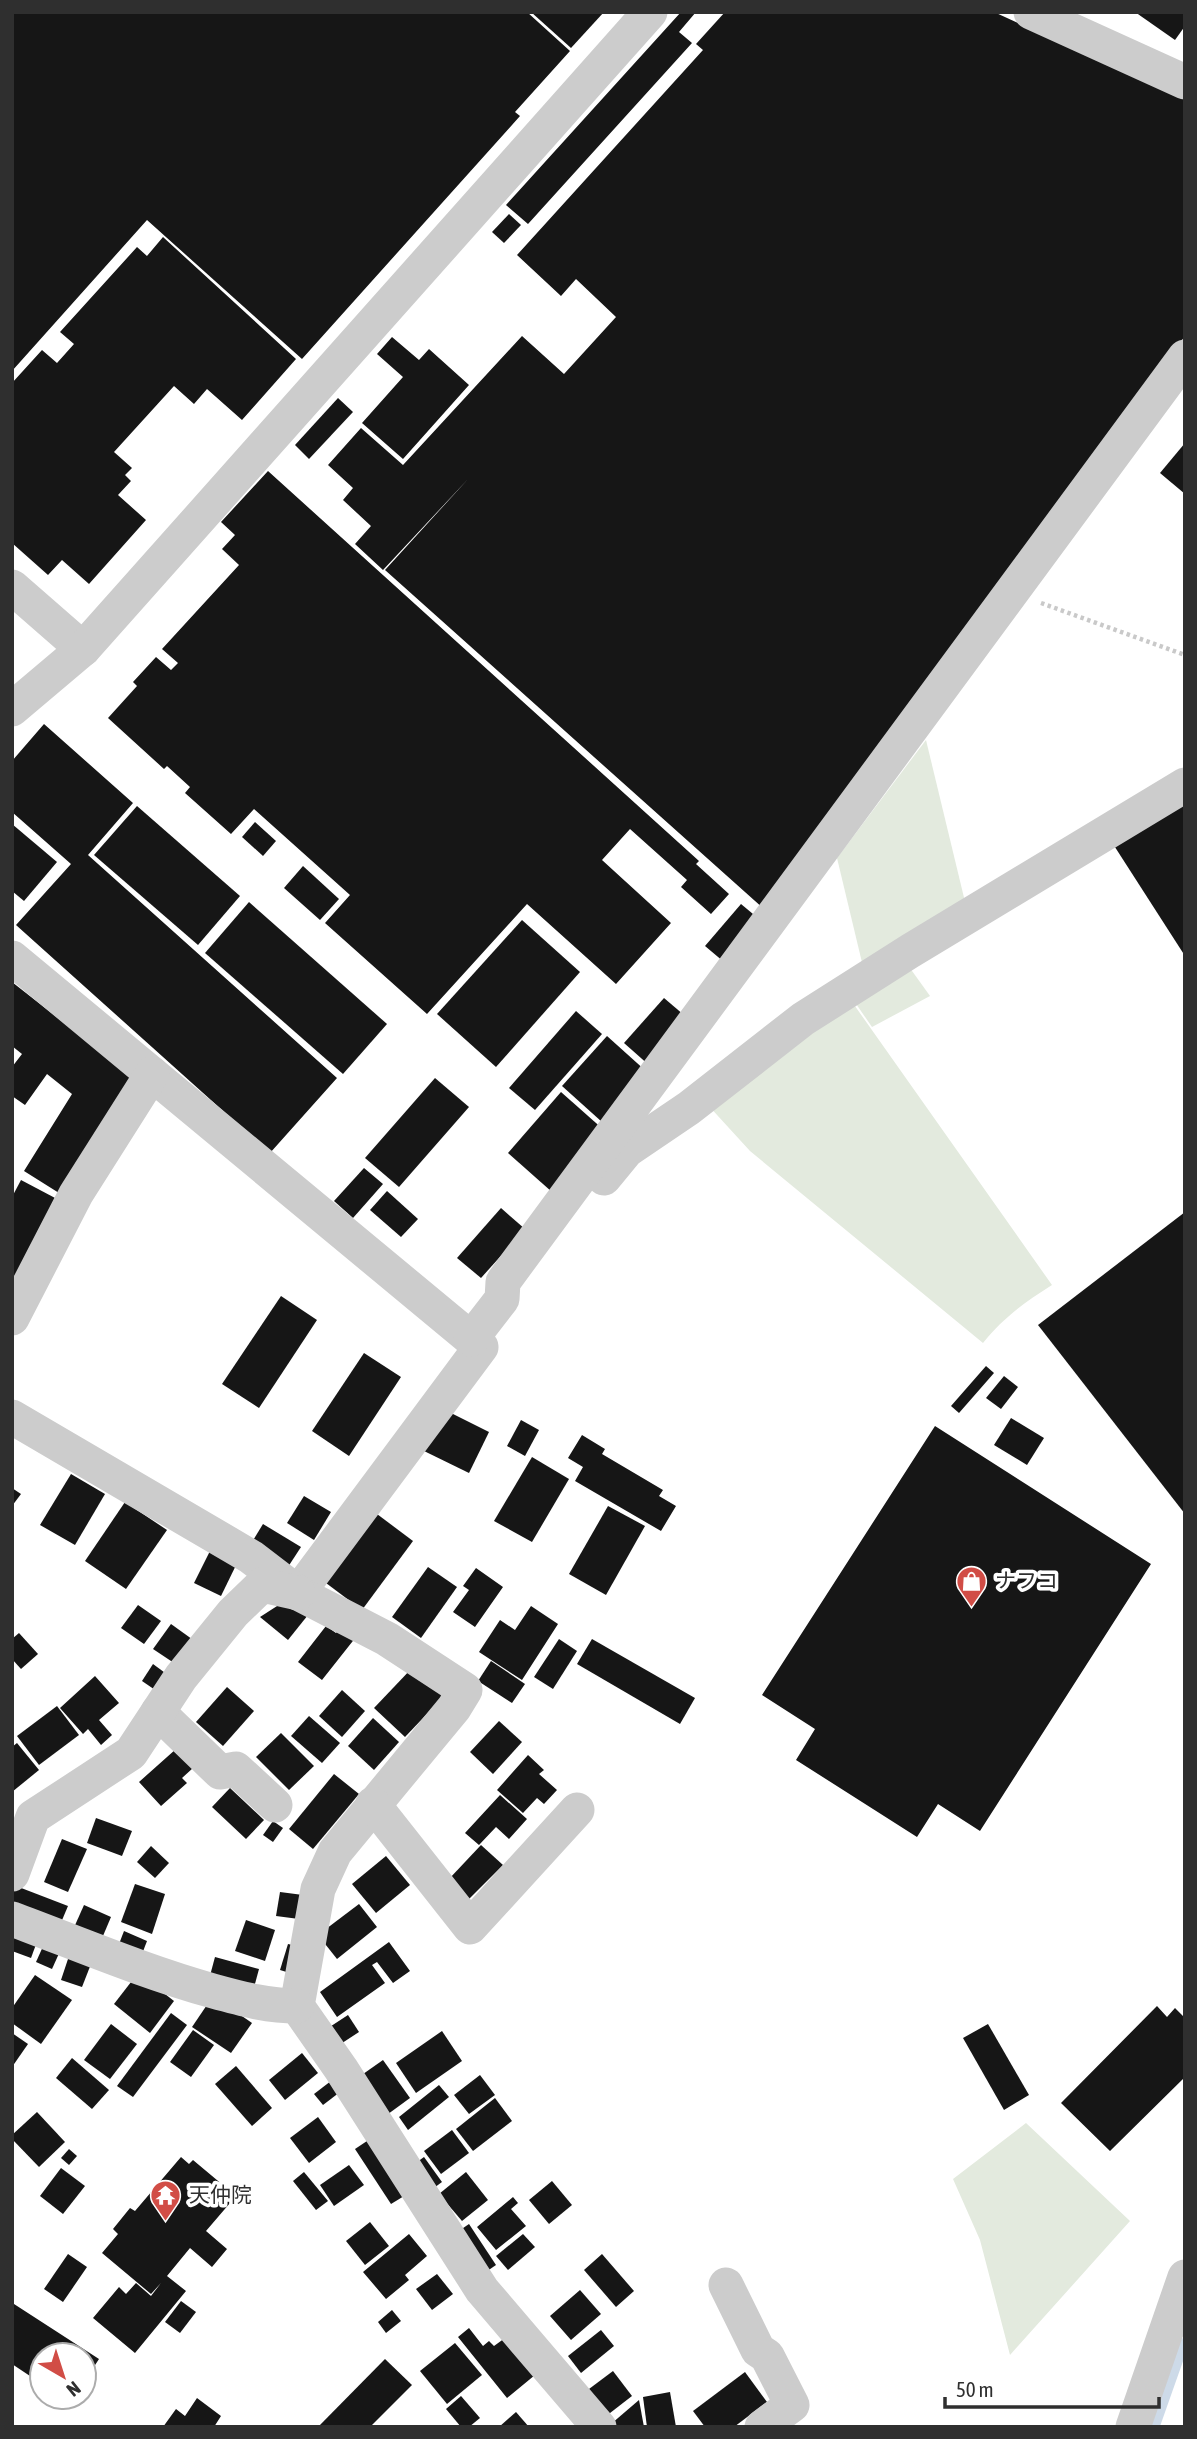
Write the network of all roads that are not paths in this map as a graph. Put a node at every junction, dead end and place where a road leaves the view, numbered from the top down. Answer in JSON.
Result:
{"nodes":[{"id":1,"x":650,"y":12,"type":"edge"},
{"id":2,"x":1031,"y":12,"type":"edge"},
{"id":3,"x":1185,"y":82,"type":"edge"},
{"id":4,"x":1185,"y":357,"type":"edge"},
{"id":5,"x":12,"y":587,"type":"edge"},
{"id":6,"x":83,"y":649,"type":"junction"},
{"id":7,"x":12,"y":709,"type":"edge"},
{"id":8,"x":1185,"y":785,"type":"edge"},
{"id":9,"x":12,"y":958,"type":"edge"},
{"id":10,"x":148,"y":1080,"type":"junction"},
{"id":11,"x":645,"y":1118,"type":"junction"},
{"id":12,"x":12,"y":1318,"type":"edge"},
{"id":13,"x":471,"y":1339,"type":"junction"},
{"id":14,"x":12,"y":1417,"type":"edge"},
{"id":15,"x":298,"y":1593,"type":"junction"},
{"id":16,"x":158,"y":1712,"type":"junction"},
{"id":17,"x":373,"y":1804,"type":"junction"},
{"id":18,"x":275,"y":1805,"type":"dead end"},
{"id":19,"x":23,"y":1811,"type":"edge"},
{"id":20,"x":577,"y":1811,"type":"dead end"},
{"id":21,"x":12,"y":1874,"type":"edge"},
{"id":22,"x":12,"y":1919,"type":"edge"},
{"id":23,"x":297,"y":2006,"type":"junction"},
{"id":24,"x":1185,"y":2277,"type":"edge"},
{"id":25,"x":726,"y":2286,"type":"dead end"},
{"id":26,"x":599,"y":2427,"type":"edge"},
{"id":27,"x":762,"y":2427,"type":"edge"},
{"id":28,"x":1133,"y":2427,"type":"edge"}],
"edges":[{"from":1,"to":6,"type":"street"},
{"from":2,"to":3,"type":"street"},
{"from":4,"to":11,"type":"street"},
{"from":5,"to":6,"type":"street"},
{"from":6,"to":7,"type":"street"},
{"from":8,"to":11,"type":"street"},
{"from":9,"to":10,"type":"street"},
{"from":10,"to":12,"type":"street"},
{"from":10,"to":13,"type":"street"},
{"from":11,"to":13,"type":"street"},
{"from":13,"to":15,"type":"street"},
{"from":14,"to":15,"type":"street"},
{"from":15,"to":16,"type":"street"},
{"from":15,"to":17,"type":"street"},
{"from":16,"to":18,"type":"street"},
{"from":16,"to":19,"type":"street"},
{"from":17,"to":20,"type":"street"},
{"from":17,"to":23,"type":"street"},
{"from":19,"to":21,"type":"street"},
{"from":22,"to":23,"type":"street"},
{"from":23,"to":26,"type":"street"},
{"from":24,"to":28,"type":"street"},
{"from":25,"to":27,"type":"street"}]}
